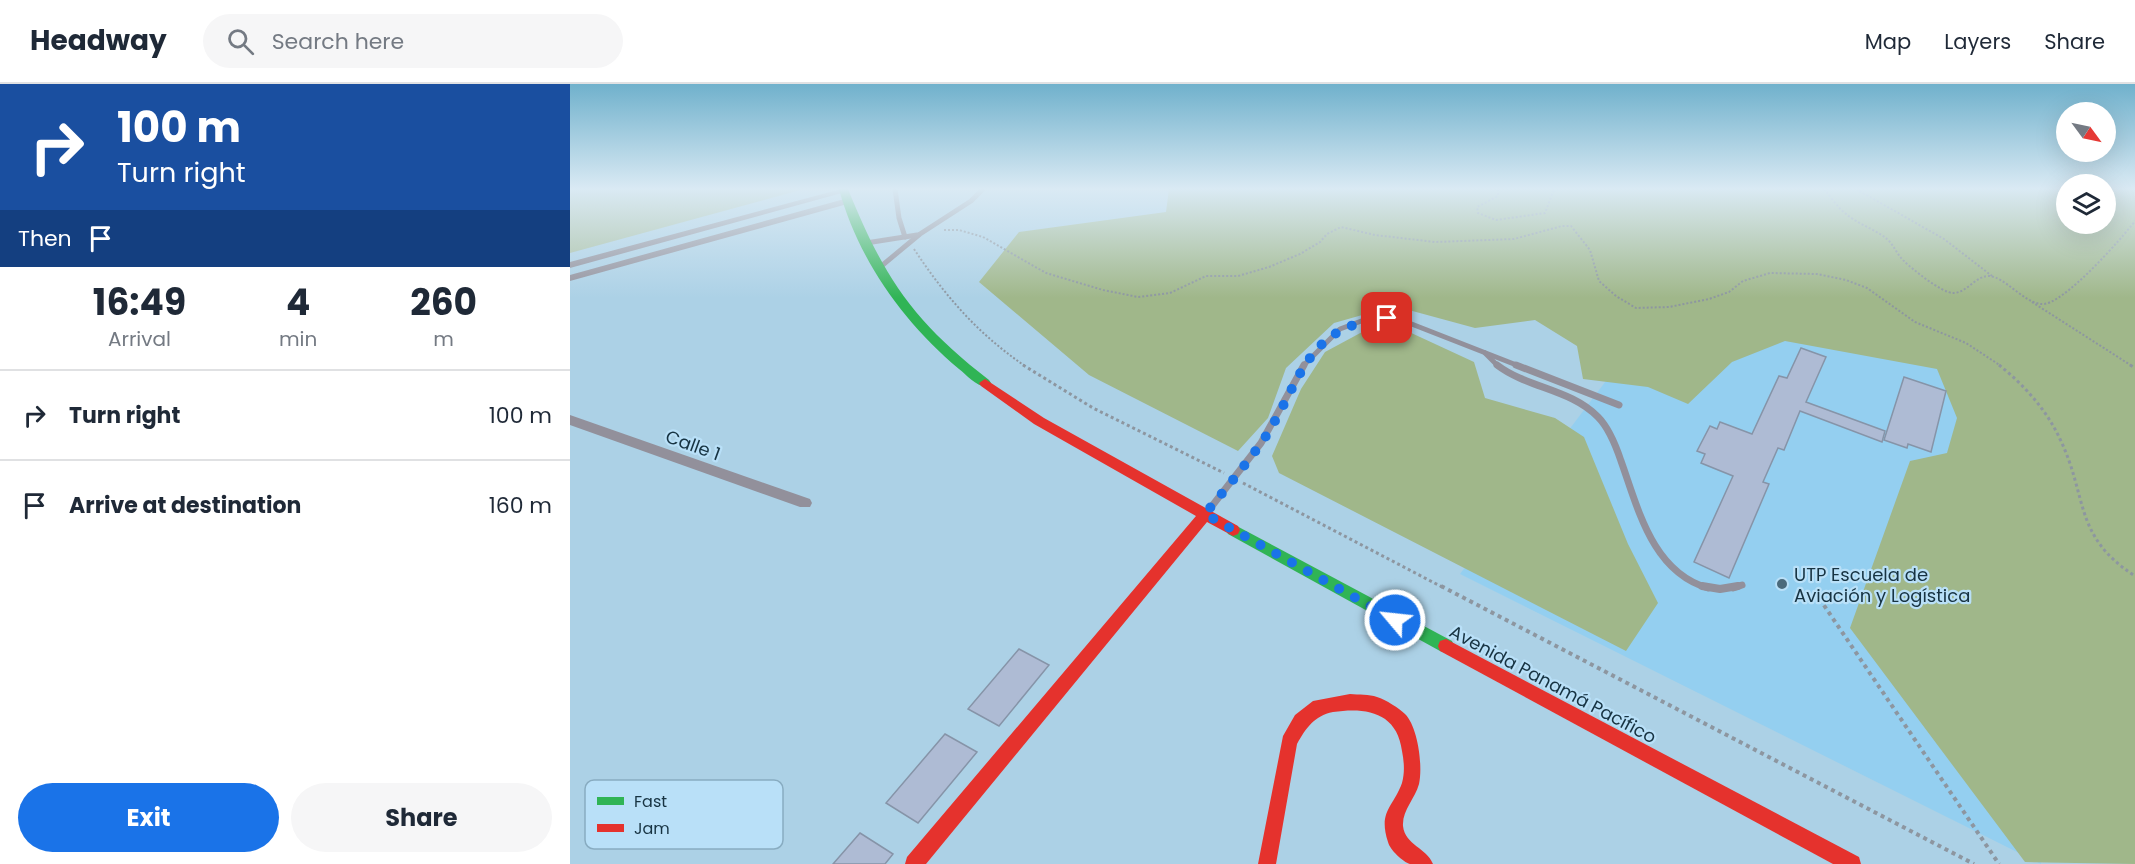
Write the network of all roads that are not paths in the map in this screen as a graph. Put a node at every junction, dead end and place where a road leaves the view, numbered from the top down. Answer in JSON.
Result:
{"nodes":[{"id":1,"x":735,"y":225,"type":"edge"},
{"id":2,"x":858,"y":225,"type":"edge"},
{"id":3,"x":901,"y":225,"type":"edge"},
{"id":4,"x":934,"y":225,"type":"edge"},
{"id":5,"x":702,"y":234,"type":"junction"},
{"id":6,"x":920,"y":234,"type":"junction"},
{"id":7,"x":905,"y":237,"type":"junction"},
{"id":8,"x":866,"y":243,"type":"junction"},
{"id":9,"x":570,"y":265,"type":"edge"},
{"id":10,"x":879,"y":268,"type":"junction"},
{"id":11,"x":570,"y":278,"type":"edge"},
{"id":12,"x":1485,"y":353,"type":"junction"},
{"id":13,"x":1619,"y":405,"type":"dead end"},
{"id":14,"x":570,"y":420,"type":"edge"},
{"id":15,"x":805,"y":503,"type":"dead end"},
{"id":16,"x":1205,"y":514,"type":"junction"},
{"id":17,"x":1742,"y":585,"type":"dead end"},
{"id":18,"x":914,"y":864,"type":"edge"},
{"id":19,"x":1267,"y":864,"type":"edge"},
{"id":20,"x":1424,"y":864,"type":"edge"},
{"id":21,"x":1852,"y":864,"type":"edge"}],
"edges":[{"from":1,"to":5,"type":"street"},
{"from":2,"to":8,"type":"main road","name":"Avenida Panamá Pacífico"},
{"from":3,"to":7,"type":"lane"},
{"from":4,"to":6,"type":"lane"},
{"from":5,"to":9,"type":"street"},
{"from":5,"to":11,"type":"street"},
{"from":6,"to":7,"type":"lane"},
{"from":6,"to":10,"type":"lane"},
{"from":7,"to":8,"type":"lane"},
{"from":8,"to":10,"type":"main road","name":"Avenida Panamá Pacífico"},
{"from":10,"to":16,"type":"main road","name":"Avenida Panamá Pacífico"},
{"from":12,"to":13,"type":"lane"},
{"from":12,"to":16,"type":"lane"},
{"from":12,"to":17,"type":"lane"},
{"from":14,"to":15,"type":"street","name":"Calle 1"},
{"from":16,"to":18,"type":"main road"},
{"from":16,"to":21,"type":"main road","name":"Avenida Panamá Pacífico"},
{"from":19,"to":20,"type":"main road"}]}
